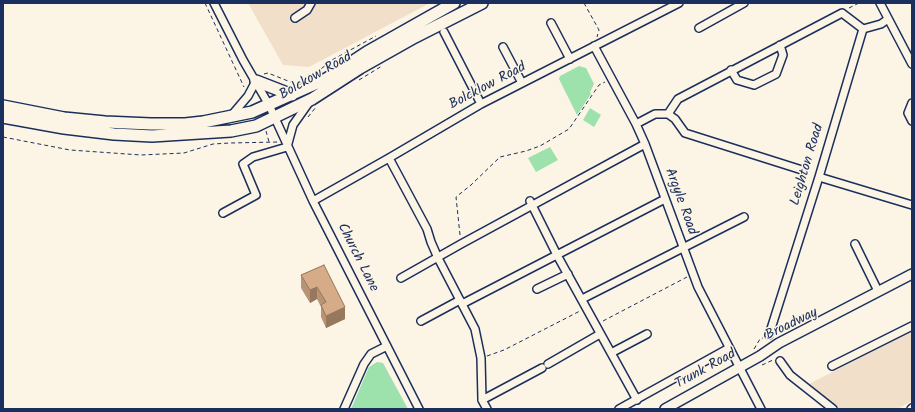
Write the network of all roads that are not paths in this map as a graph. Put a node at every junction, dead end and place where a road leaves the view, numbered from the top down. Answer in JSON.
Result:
{"nodes":[{"id":1,"x":214,"y":3,"type":"edge"},
{"id":2,"x":311,"y":3,"type":"edge"},
{"id":3,"x":454,"y":3,"type":"edge"},
{"id":4,"x":482,"y":3,"type":"edge"},
{"id":5,"x":679,"y":3,"type":"edge"},
{"id":6,"x":744,"y":3,"type":"edge"},
{"id":7,"x":880,"y":3,"type":"edge"},
{"id":8,"x":295,"y":18,"type":"dead end"},
{"id":9,"x":888,"y":20,"type":"junction"},
{"id":10,"x":551,"y":23,"type":"dead end"},
{"id":11,"x":699,"y":28,"type":"dead end"},
{"id":12,"x":863,"y":29,"type":"junction"},
{"id":13,"x":444,"y":32,"type":"dead end"},
{"id":14,"x":597,"y":45,"type":"junction"},
{"id":15,"x":780,"y":45,"type":"junction"},
{"id":16,"x":503,"y":47,"type":"dead end"},
{"id":17,"x":570,"y":59,"type":"junction"},
{"id":18,"x":912,"y":64,"type":"edge"},
{"id":19,"x":731,"y":70,"type":"junction"},
{"id":20,"x":256,"y":80,"type":"junction"},
{"id":21,"x":522,"y":83,"type":"junction"},
{"id":22,"x":292,"y":95,"type":"junction"},
{"id":23,"x":312,"y":99,"type":"junction"},
{"id":24,"x":912,"y":103,"type":"edge"},
{"id":25,"x":481,"y":104,"type":"junction"},
{"id":26,"x":269,"y":105,"type":"junction"},
{"id":27,"x":3,"y":106,"type":"edge"},
{"id":28,"x":668,"y":114,"type":"junction"},
{"id":29,"x":3,"y":116,"type":"edge"},
{"id":30,"x":231,"y":116,"type":"junction"},
{"id":31,"x":274,"y":118,"type":"junction"},
{"id":32,"x":912,"y":121,"type":"edge"},
{"id":33,"x":636,"y":124,"type":"junction"},
{"id":34,"x":645,"y":144,"type":"junction"},
{"id":35,"x":287,"y":147,"type":"junction"},
{"id":36,"x":389,"y":158,"type":"junction"},
{"id":37,"x":802,"y":170,"type":"dead end"},
{"id":38,"x":819,"y":177,"type":"junction"},
{"id":39,"x":665,"y":199,"type":"junction"},
{"id":40,"x":313,"y":201,"type":"junction"},
{"id":41,"x":531,"y":203,"type":"junction"},
{"id":42,"x":912,"y":205,"type":"edge"},
{"id":43,"x":223,"y":213,"type":"dead end"},
{"id":44,"x":744,"y":217,"type":"dead end"},
{"id":45,"x":855,"y":244,"type":"dead end"},
{"id":46,"x":682,"y":248,"type":"junction"},
{"id":47,"x":557,"y":255,"type":"junction"},
{"id":48,"x":438,"y":258,"type":"junction"},
{"id":49,"x":568,"y":274,"type":"junction"},
{"id":50,"x":912,"y":274,"type":"edge"},
{"id":51,"x":401,"y":278,"type":"dead end"},
{"id":52,"x":912,"y":280,"type":"edge"},
{"id":53,"x":537,"y":289,"type":"dead end"},
{"id":54,"x":878,"y":292,"type":"junction"},
{"id":55,"x":582,"y":300,"type":"junction"},
{"id":56,"x":461,"y":302,"type":"junction"},
{"id":57,"x":421,"y":321,"type":"dead end"},
{"id":58,"x":912,"y":326,"type":"edge"},
{"id":59,"x":600,"y":334,"type":"junction"},
{"id":60,"x":647,"y":334,"type":"dead end"},
{"id":61,"x":769,"y":335,"type":"dead end"},
{"id":62,"x":387,"y":346,"type":"junction"},
{"id":63,"x":729,"y":348,"type":"junction"},
{"id":64,"x":611,"y":354,"type":"junction"},
{"id":65,"x":760,"y":356,"type":"junction"},
{"id":66,"x":780,"y":361,"type":"dead end"},
{"id":67,"x":832,"y":366,"type":"dead end"},
{"id":68,"x":739,"y":368,"type":"junction"},
{"id":69,"x":482,"y":400,"type":"junction"},
{"id":70,"x":637,"y":400,"type":"junction"},
{"id":71,"x":344,"y":409,"type":"edge"},
{"id":72,"x":419,"y":409,"type":"edge"},
{"id":73,"x":487,"y":409,"type":"edge"},
{"id":74,"x":619,"y":409,"type":"edge"},
{"id":75,"x":665,"y":409,"type":"edge"},
{"id":76,"x":761,"y":409,"type":"edge"},
{"id":77,"x":833,"y":409,"type":"edge"}],
"edges":[{"from":1,"to":20,"type":"street","name":"Church Lane"},
{"from":2,"to":8,"type":"street"},
{"from":3,"to":22,"type":"highway","name":"Bolckow Road"},
{"from":4,"to":23,"type":"highway","name":"Bolckow Road"},
{"from":5,"to":14,"type":"street","name":"Bolcklow Road"},
{"from":6,"to":11,"type":"street"},
{"from":7,"to":9,"type":"street"},
{"from":9,"to":12,"type":"street"},
{"from":9,"to":18,"type":"street"},
{"from":10,"to":17,"type":"street"},
{"from":12,"to":15,"type":"street"},
{"from":12,"to":38,"type":"street","name":"Leighton Road"},
{"from":13,"to":25,"type":"street"},
{"from":14,"to":17,"type":"street","name":"Bolcklow Road"},
{"from":14,"to":33,"type":"street","name":"Argyle Road"},
{"from":15,"to":19,"type":"street"},
{"from":15,"to":19,"type":"street"},
{"from":16,"to":21,"type":"street"},
{"from":17,"to":21,"type":"street","name":"Bolcklow Road"},
{"from":19,"to":28,"type":"street"},
{"from":20,"to":22,"type":"highway"},
{"from":20,"to":26,"type":"street","name":"Church Lane"},
{"from":20,"to":30,"type":"street"},
{"from":21,"to":25,"type":"street","name":"Bolcklow Road"},
{"from":22,"to":26,"type":"highway","name":"Bolckow Road"},
{"from":23,"to":31,"type":"highway","name":"Bolckow Road"},
{"from":23,"to":35,"type":"street"},
{"from":24,"to":32,"type":"street"},
{"from":25,"to":36,"type":"street","name":"Bolcklow Road"},
{"from":26,"to":30,"type":"highway","name":"Bolckow Road"},
{"from":26,"to":31,"type":"street","name":"Church Lane"},
{"from":27,"to":30,"type":"highway","name":"Bolckow Road"},
{"from":28,"to":33,"type":"street"},
{"from":28,"to":37,"type":"street"},
{"from":29,"to":31,"type":"highway","name":"Bolckow Road"},
{"from":31,"to":35,"type":"street","name":"Church Lane"},
{"from":33,"to":34,"type":"street","name":"Argyle Road"},
{"from":34,"to":39,"type":"street","name":"Argyle Road"},
{"from":34,"to":41,"type":"street"},
{"from":35,"to":40,"type":"street","name":"Church Lane"},
{"from":35,"to":43,"type":"street"},
{"from":36,"to":40,"type":"street","name":"Bolcklow Road"},
{"from":36,"to":48,"type":"street"},
{"from":38,"to":42,"type":"street"},
{"from":38,"to":61,"type":"street","name":"Leighton Road"},
{"from":39,"to":46,"type":"street","name":"Argyle Road"},
{"from":39,"to":47,"type":"street"},
{"from":40,"to":62,"type":"street","name":"Church Lane"},
{"from":41,"to":47,"type":"street"},
{"from":41,"to":48,"type":"street"},
{"from":44,"to":46,"type":"street"},
{"from":45,"to":54,"type":"street"},
{"from":46,"to":55,"type":"street"},
{"from":46,"to":63,"type":"street","name":"Argyle Road"},
{"from":47,"to":49,"type":"street"},
{"from":47,"to":56,"type":"street"},
{"from":48,"to":51,"type":"street"},
{"from":48,"to":56,"type":"street"},
{"from":49,"to":53,"type":"street"},
{"from":49,"to":55,"type":"street"},
{"from":50,"to":54,"type":"main road","name":"Broadway"},
{"from":52,"to":65,"type":"main road","name":"Broadway"},
{"from":54,"to":65,"type":"main road","name":"Broadway"},
{"from":55,"to":59,"type":"street"},
{"from":56,"to":57,"type":"street"},
{"from":56,"to":69,"type":"street"},
{"from":58,"to":67,"type":"street"},
{"from":59,"to":64,"type":"street"},
{"from":59,"to":69,"type":"street"},
{"from":60,"to":64,"type":"street"},
{"from":62,"to":71,"type":"street"},
{"from":62,"to":72,"type":"street","name":"Church Lane"},
{"from":63,"to":68,"type":"street","name":"Argyle Road"},
{"from":63,"to":70,"type":"street"},
{"from":64,"to":70,"type":"street"},
{"from":65,"to":68,"type":"main road","name":"Trunk Road"},
{"from":66,"to":77,"type":"street"},
{"from":68,"to":75,"type":"main road","name":"Trunk Road"},
{"from":68,"to":76,"type":"street","name":"Argyle Road"},
{"from":69,"to":73,"type":"street"},
{"from":70,"to":74,"type":"street"}]}
